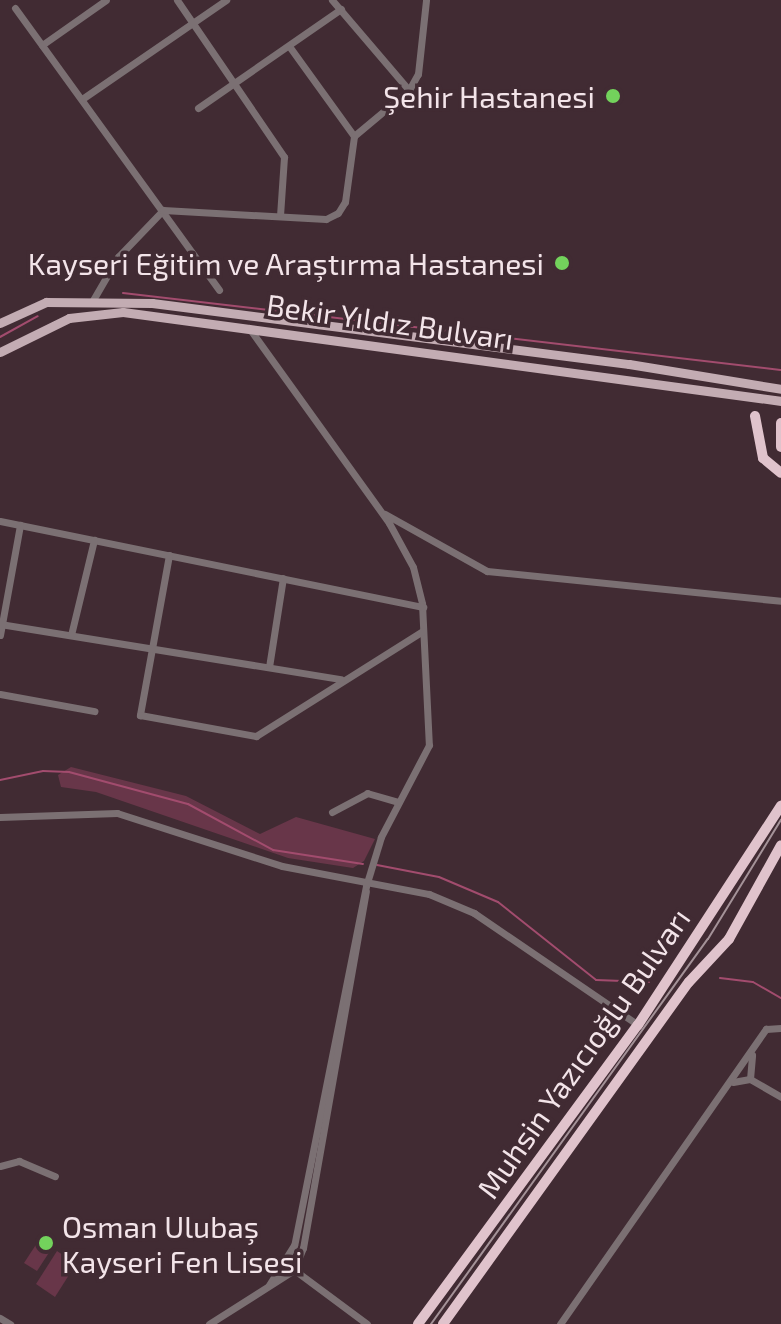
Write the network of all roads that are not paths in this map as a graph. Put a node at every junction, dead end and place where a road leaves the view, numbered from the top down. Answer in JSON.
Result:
{"nodes":[{"id":1,"x":106,"y":0,"type":"edge"},
{"id":2,"x":177,"y":0,"type":"edge"},
{"id":3,"x":226,"y":0,"type":"edge"},
{"id":4,"x":332,"y":0,"type":"edge"},
{"id":5,"x":426,"y":0,"type":"edge"},
{"id":6,"x":15,"y":8,"type":"dead end"},
{"id":7,"x":341,"y":9,"type":"junction"},
{"id":8,"x":193,"y":24,"type":"junction"},
{"id":9,"x":42,"y":45,"type":"junction"},
{"id":10,"x":289,"y":46,"type":"junction"},
{"id":11,"x":234,"y":84,"type":"junction"},
{"id":12,"x":409,"y":90,"type":"junction"},
{"id":13,"x":82,"y":99,"type":"junction"},
{"id":14,"x":198,"y":108,"type":"dead end"},
{"id":15,"x":354,"y":136,"type":"junction"},
{"id":16,"x":163,"y":210,"type":"junction"},
{"id":17,"x":280,"y":216,"type":"junction"},
{"id":18,"x":219,"y":290,"type":"dead end"},
{"id":19,"x":93,"y":300,"type":"junction"},
{"id":20,"x":0,"y":323,"type":"edge"},
{"id":21,"x":248,"y":326,"type":"junction"},
{"id":22,"x":0,"y":352,"type":"edge"},
{"id":23,"x":781,"y":389,"type":"edge"},
{"id":24,"x":781,"y":401,"type":"edge"},
{"id":25,"x":755,"y":416,"type":"dead end"},
{"id":26,"x":781,"y":423,"type":"edge"},
{"id":27,"x":781,"y":447,"type":"edge"},
{"id":28,"x":781,"y":473,"type":"edge"},
{"id":29,"x":380,"y":511,"type":"junction"},
{"id":30,"x":0,"y":521,"type":"edge"},
{"id":31,"x":20,"y":525,"type":"junction"},
{"id":32,"x":94,"y":540,"type":"junction"},
{"id":33,"x":169,"y":555,"type":"junction"},
{"id":34,"x":283,"y":578,"type":"junction"},
{"id":35,"x":781,"y":601,"type":"edge"},
{"id":36,"x":423,"y":607,"type":"junction"},
{"id":37,"x":1,"y":624,"type":"edge"},
{"id":38,"x":423,"y":631,"type":"junction"},
{"id":39,"x":0,"y":635,"type":"edge"},
{"id":40,"x":71,"y":635,"type":"junction"},
{"id":41,"x":154,"y":648,"type":"junction"},
{"id":42,"x":269,"y":667,"type":"junction"},
{"id":43,"x":342,"y":679,"type":"junction"},
{"id":44,"x":0,"y":694,"type":"edge"},
{"id":45,"x":94,"y":711,"type":"dead end"},
{"id":46,"x":399,"y":802,"type":"junction"},
{"id":47,"x":781,"y":806,"type":"edge"},
{"id":48,"x":332,"y":812,"type":"dead end"},
{"id":49,"x":0,"y":817,"type":"edge"},
{"id":50,"x":781,"y":845,"type":"edge"},
{"id":51,"x":366,"y":886,"type":"junction"},
{"id":52,"x":638,"y":1025,"type":"junction"},
{"id":53,"x":781,"y":1028,"type":"edge"},
{"id":54,"x":752,"y":1055,"type":"junction"},
{"id":55,"x":750,"y":1079,"type":"junction"},
{"id":56,"x":733,"y":1082,"type":"junction"},
{"id":57,"x":781,"y":1097,"type":"edge"},
{"id":58,"x":0,"y":1166,"type":"edge"},
{"id":59,"x":55,"y":1176,"type":"dead end"},
{"id":60,"x":286,"y":1262,"type":"junction"},
{"id":61,"x":294,"y":1270,"type":"junction"},
{"id":62,"x":269,"y":1285,"type":"junction"},
{"id":63,"x":0,"y":1318,"type":"edge"},
{"id":64,"x":10,"y":1324,"type":"edge"},
{"id":65,"x":209,"y":1324,"type":"edge"},
{"id":66,"x":367,"y":1324,"type":"edge"},
{"id":67,"x":418,"y":1324,"type":"edge"},
{"id":68,"x":443,"y":1324,"type":"edge"},
{"id":69,"x":560,"y":1324,"type":"edge"}],
"edges":[{"from":1,"to":9,"type":"street"},
{"from":2,"to":8,"type":"street"},
{"from":3,"to":8,"type":"street"},
{"from":4,"to":7,"type":"street"},
{"from":5,"to":12,"type":"street"},
{"from":6,"to":9,"type":"street"},
{"from":7,"to":10,"type":"street"},
{"from":7,"to":12,"type":"street"},
{"from":8,"to":11,"type":"street"},
{"from":8,"to":13,"type":"street"},
{"from":9,"to":13,"type":"street"},
{"from":10,"to":11,"type":"street"},
{"from":10,"to":15,"type":"street"},
{"from":11,"to":14,"type":"street"},
{"from":11,"to":17,"type":"street"},
{"from":12,"to":15,"type":"street"},
{"from":13,"to":16,"type":"street"},
{"from":15,"to":17,"type":"street"},
{"from":16,"to":17,"type":"street"},
{"from":16,"to":18,"type":"street"},
{"from":16,"to":19,"type":"street"},
{"from":19,"to":20,"type":"main road","name":"Bekir Yıldız Bulvarı"},
{"from":19,"to":23,"type":"main road","name":"Bekir Yıldız Bulvarı"},
{"from":21,"to":22,"type":"main road","name":"Bekir Yıldız Bulvarı"},
{"from":21,"to":24,"type":"main road","name":"Bekir Yıldız Bulvarı"},
{"from":21,"to":29,"type":"street"},
{"from":25,"to":28,"type":"highway"},
{"from":26,"to":27,"type":"highway"},
{"from":29,"to":35,"type":"street"},
{"from":29,"to":36,"type":"street"},
{"from":30,"to":31,"type":"street"},
{"from":31,"to":32,"type":"street"},
{"from":31,"to":37,"type":"street"},
{"from":32,"to":33,"type":"street"},
{"from":32,"to":40,"type":"street"},
{"from":33,"to":34,"type":"street"},
{"from":33,"to":41,"type":"street"},
{"from":34,"to":36,"type":"street"},
{"from":34,"to":42,"type":"street"},
{"from":36,"to":38,"type":"street"},
{"from":37,"to":39,"type":"street"},
{"from":37,"to":40,"type":"street"},
{"from":38,"to":43,"type":"street"},
{"from":38,"to":46,"type":"street"},
{"from":40,"to":41,"type":"street"},
{"from":41,"to":42,"type":"street"},
{"from":41,"to":43,"type":"street"},
{"from":42,"to":43,"type":"street"},
{"from":44,"to":45,"type":"street"},
{"from":46,"to":48,"type":"street"},
{"from":46,"to":51,"type":"street"},
{"from":47,"to":52,"type":"highway","name":"Muhsin Yazıcıoğlu Bulvarı"},
{"from":49,"to":51,"type":"street"},
{"from":50,"to":68,"type":"highway","name":"Muhsin Yazıcıoğlu Bulvarı"},
{"from":51,"to":52,"type":"street"},
{"from":51,"to":60,"type":"street"},
{"from":51,"to":61,"type":"street"},
{"from":52,"to":67,"type":"highway","name":"Muhsin Yazıcıoğlu Bulvarı"},
{"from":53,"to":54,"type":"street"},
{"from":54,"to":55,"type":"street"},
{"from":54,"to":56,"type":"street"},
{"from":55,"to":56,"type":"street"},
{"from":55,"to":57,"type":"street"},
{"from":56,"to":69,"type":"street"},
{"from":58,"to":59,"type":"street"},
{"from":60,"to":61,"type":"street"},
{"from":60,"to":62,"type":"street"},
{"from":61,"to":62,"type":"street"},
{"from":61,"to":66,"type":"street"},
{"from":62,"to":65,"type":"street"},
{"from":63,"to":64,"type":"street"}]}
